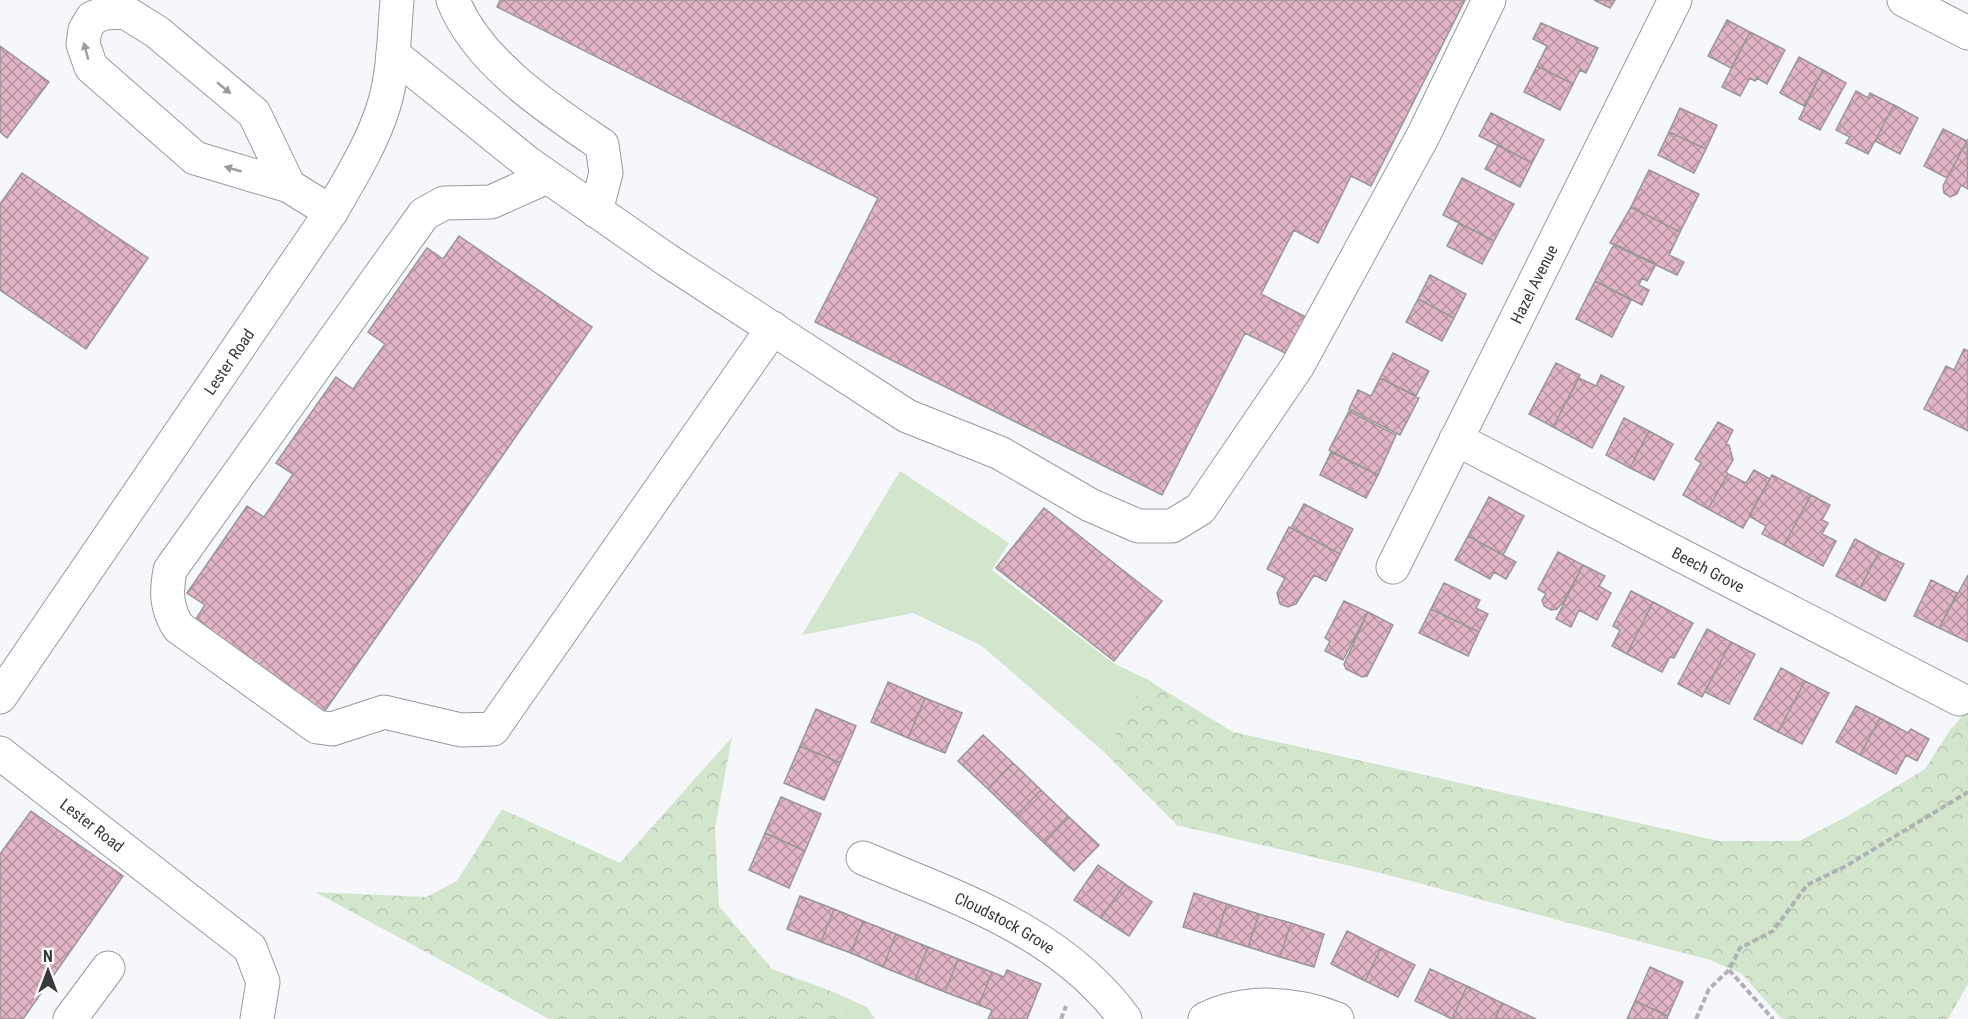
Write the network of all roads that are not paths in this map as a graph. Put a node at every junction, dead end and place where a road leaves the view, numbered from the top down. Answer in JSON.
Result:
{"nodes":[{"id":1,"x":396,"y":0,"type":"edge"},
{"id":2,"x":453,"y":0,"type":"edge"},
{"id":3,"x":1489,"y":0,"type":"edge"},
{"id":4,"x":1676,"y":0,"type":"edge"},
{"id":5,"x":1904,"y":0,"type":"edge"},
{"id":6,"x":1968,"y":33,"type":"edge"},
{"id":7,"x":393,"y":54,"type":"junction"},
{"id":8,"x":547,"y":177,"type":"junction"},
{"id":9,"x":289,"y":186,"type":"junction"},
{"id":10,"x":596,"y":211,"type":"junction"},
{"id":11,"x":331,"y":212,"type":"junction"},
{"id":12,"x":773,"y":328,"type":"junction"},
{"id":13,"x":1456,"y":439,"type":"junction"},
{"id":14,"x":1393,"y":567,"type":"dead end"},
{"id":15,"x":0,"y":697,"type":"edge"},
{"id":16,"x":1959,"y":699,"type":"dead end"},
{"id":17,"x":0,"y":753,"type":"edge"},
{"id":18,"x":863,"y":858,"type":"dead end"},
{"id":19,"x":108,"y":968,"type":"dead end"},
{"id":20,"x":70,"y":1019,"type":"edge"},
{"id":21,"x":256,"y":1019,"type":"edge"},
{"id":22,"x":1125,"y":1019,"type":"edge"},
{"id":23,"x":1205,"y":1019,"type":"edge"},
{"id":24,"x":1337,"y":1019,"type":"edge"}],
"edges":[{"from":1,"to":7,"type":"street","name":"Lester Road"},
{"from":2,"to":10,"type":"street"},
{"from":3,"to":12,"type":"street"},
{"from":4,"to":13,"type":"street","name":"Hazel Avenue"},
{"from":5,"to":6,"type":"street"},
{"from":7,"to":8,"type":"street"},
{"from":7,"to":11,"type":"street","name":"Lester Road"},
{"from":8,"to":10,"type":"street"},
{"from":8,"to":12,"type":"street"},
{"from":9,"to":9,"type":"street","one_way":true},
{"from":9,"to":11,"type":"street"},
{"from":10,"to":12,"type":"street"},
{"from":11,"to":15,"type":"street","name":"Lester Road"},
{"from":13,"to":14,"type":"street","name":"Hazel Avenue"},
{"from":13,"to":16,"type":"street","name":"Beech Grove"},
{"from":17,"to":21,"type":"street","name":"Lester Road"},
{"from":18,"to":22,"type":"street","name":"Cloudstock Grove"},
{"from":19,"to":20,"type":"street"},
{"from":23,"to":24,"type":"street"}]}
